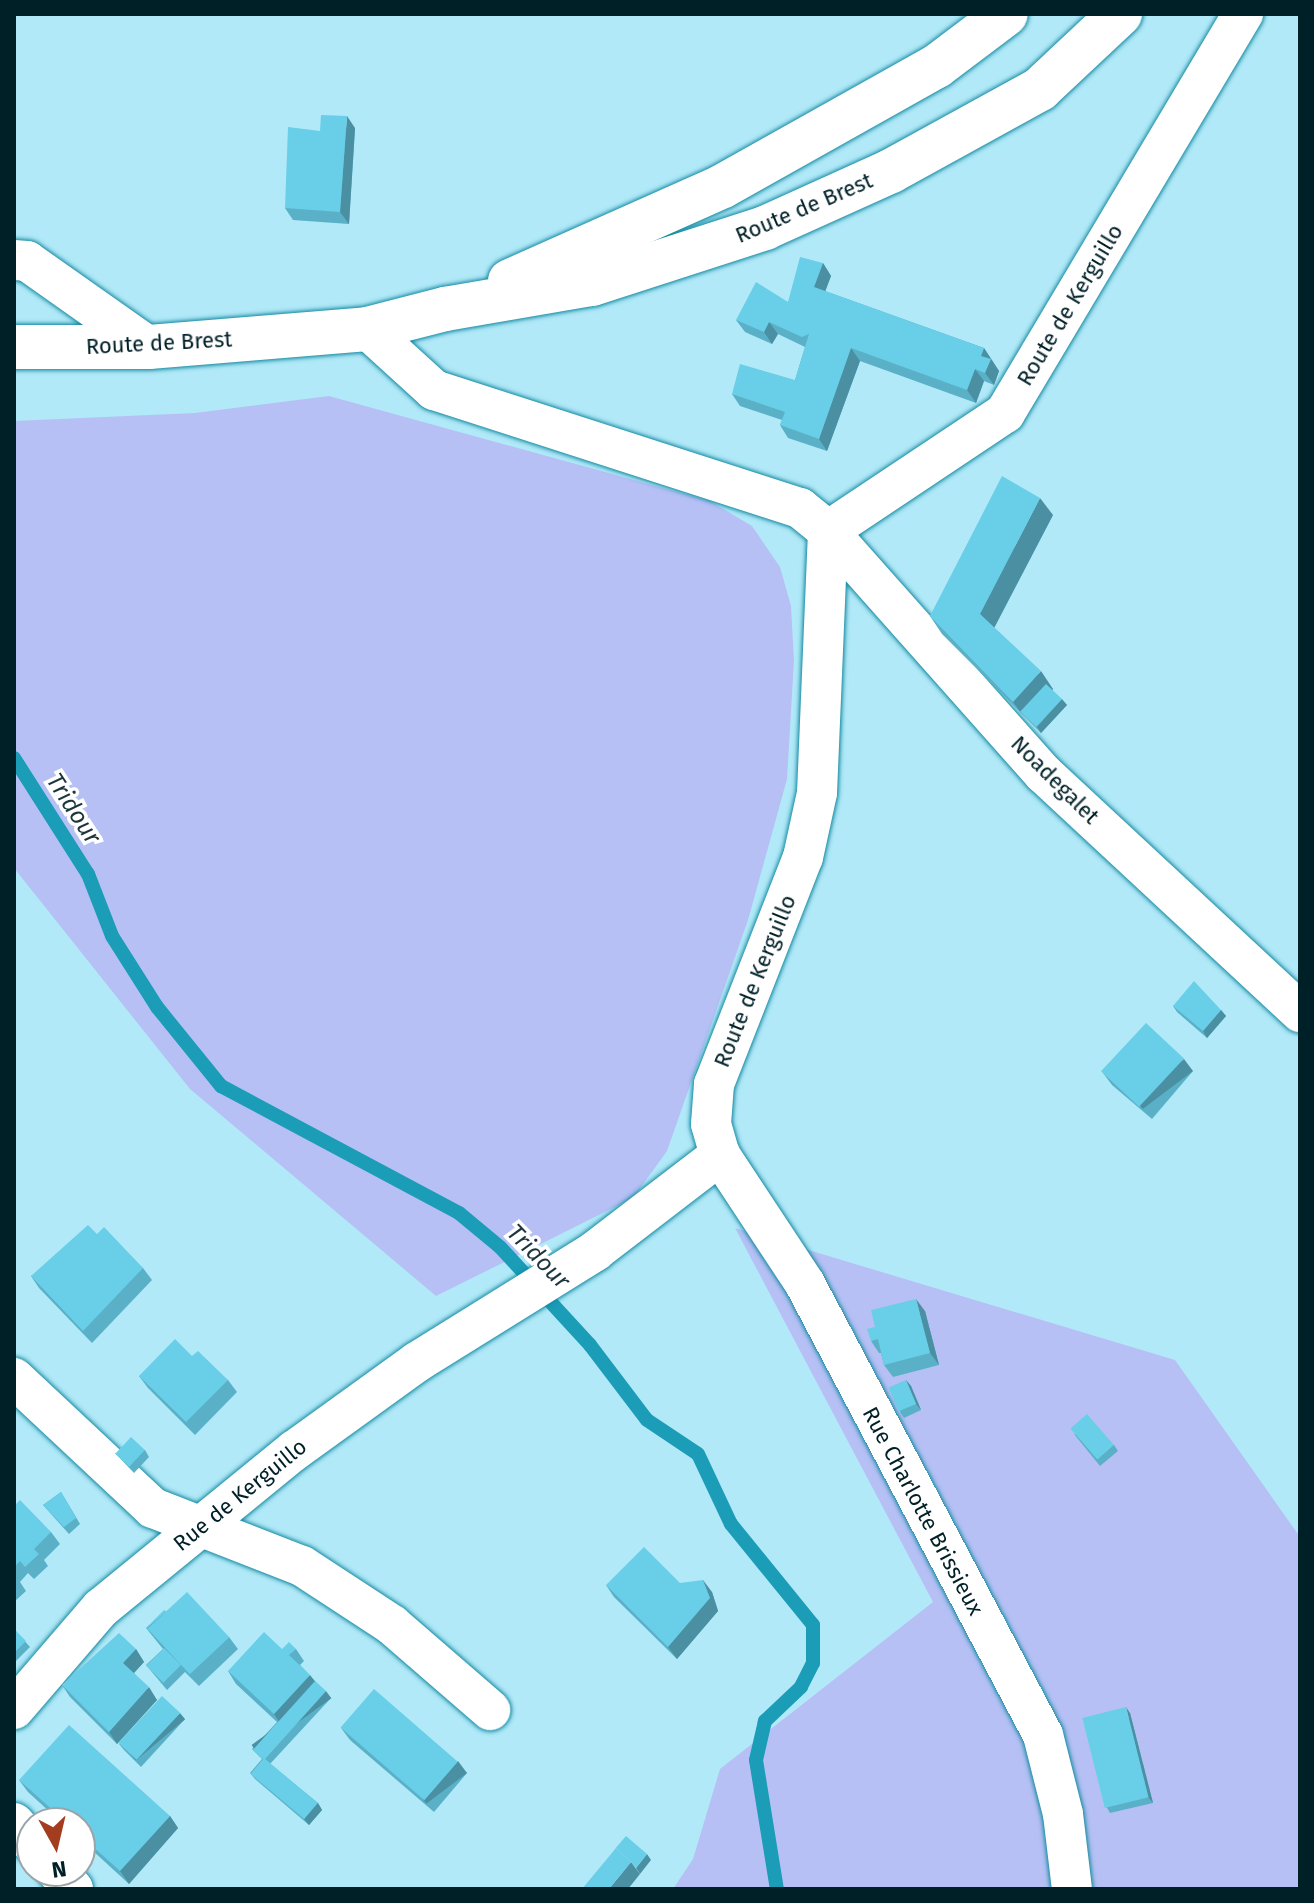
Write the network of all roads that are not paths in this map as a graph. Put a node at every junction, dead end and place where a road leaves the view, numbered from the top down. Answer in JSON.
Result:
{"nodes":[{"id":1,"x":1006,"y":14,"type":"edge"},
{"id":2,"x":1120,"y":14,"type":"edge"},
{"id":3,"x":1243,"y":14,"type":"edge"},
{"id":4,"x":14,"y":260,"type":"edge"},
{"id":5,"x":445,"y":309,"type":"junction"},
{"id":6,"x":367,"y":329,"type":"junction"},
{"id":7,"x":14,"y":347,"type":"edge"},
{"id":8,"x":149,"y":347,"type":"junction"},
{"id":9,"x":828,"y":531,"type":"junction"},
{"id":10,"x":1300,"y":1012,"type":"edge"},
{"id":11,"x":720,"y":1155,"type":"junction"},
{"id":12,"x":14,"y":1378,"type":"edge"},
{"id":13,"x":199,"y":1529,"type":"junction"},
{"id":14,"x":14,"y":1709,"type":"edge"},
{"id":15,"x":490,"y":1710,"type":"dead end"},
{"id":16,"x":1072,"y":1889,"type":"edge"}],
"edges":[{"from":1,"to":5,"type":"main road","name":"Route de Brest"},
{"from":2,"to":5,"type":"main road","name":"Route de Brest"},
{"from":3,"to":9,"type":"street","name":"Route de Kerguillo"},
{"from":4,"to":8,"type":"street"},
{"from":5,"to":6,"type":"main road","name":"Route de Brest"},
{"from":6,"to":8,"type":"main road","name":"Route de Brest"},
{"from":6,"to":9,"type":"street"},
{"from":7,"to":8,"type":"main road","name":"Route de Brest"},
{"from":9,"to":10,"type":"street","name":"Noadegalet"},
{"from":9,"to":11,"type":"street","name":"Route de Kerguillo"},
{"from":11,"to":13,"type":"street","name":"Rue de Kerguillo"},
{"from":11,"to":16,"type":"street","name":"Rue Charlotte Brissieux"},
{"from":12,"to":13,"type":"street"},
{"from":13,"to":14,"type":"street","name":"Rue de Kerguillo"},
{"from":13,"to":15,"type":"street"}]}
